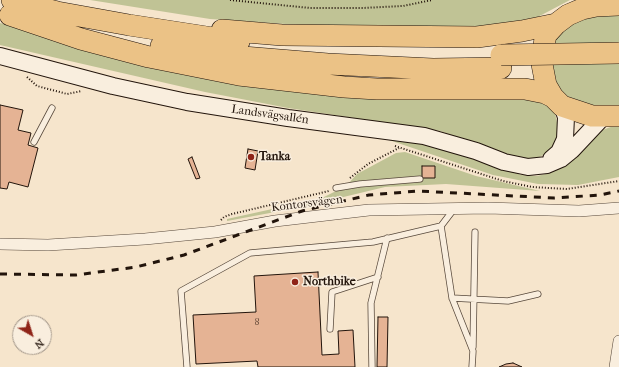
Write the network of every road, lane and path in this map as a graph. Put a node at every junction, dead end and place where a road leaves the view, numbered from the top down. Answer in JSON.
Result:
{"nodes":[{"id":1,"x":230,"y":0,"type":"edge"},
{"id":2,"x":432,"y":0,"type":"edge"},
{"id":3,"x":619,"y":5,"type":"edge"},
{"id":4,"x":7,"y":9,"type":"edge"},
{"id":5,"x":556,"y":24,"type":"junction"},
{"id":6,"x":129,"y":25,"type":"junction"},
{"id":7,"x":619,"y":53,"type":"edge"},
{"id":8,"x":0,"y":56,"type":"edge"},
{"id":9,"x":501,"y":62,"type":"junction"},
{"id":10,"x":619,"y":66,"type":"edge"},
{"id":11,"x":24,"y":74,"type":"dead end"},
{"id":12,"x":84,"y":90,"type":"dead end"},
{"id":13,"x":557,"y":101,"type":"junction"},
{"id":14,"x":52,"y":108,"type":"dead end"},
{"id":15,"x":611,"y":117,"type":"edge"},
{"id":16,"x":34,"y":142,"type":"dead end"},
{"id":17,"x":400,"y":148,"type":"dead end"},
{"id":18,"x":540,"y":166,"type":"junction"},
{"id":19,"x":420,"y":179,"type":"dead end"},
{"id":20,"x":336,"y":188,"type":"joint"},
{"id":21,"x":619,"y":208,"type":"edge"},
{"id":22,"x":454,"y":209,"type":"junction"},
{"id":23,"x":441,"y":226,"type":"junction"},
{"id":24,"x":475,"y":232,"type":"dead end"},
{"id":25,"x":387,"y":238,"type":"junction"},
{"id":26,"x":0,"y":244,"type":"edge"},
{"id":27,"x":378,"y":277,"type":"junction"},
{"id":28,"x":538,"y":294,"type":"dead end"},
{"id":29,"x":452,"y":298,"type":"junction"},
{"id":30,"x":472,"y":299,"type":"junction"},
{"id":31,"x":330,"y":329,"type":"dead end"},
{"id":32,"x":619,"y":341,"type":"edge"},
{"id":33,"x":473,"y":350,"type":"junction"},
{"id":34,"x":188,"y":367,"type":"edge"},
{"id":35,"x":372,"y":367,"type":"edge"},
{"id":36,"x":472,"y":367,"type":"edge"},
{"id":37,"x":615,"y":367,"type":"edge"}],
"edges":[{"from":1,"to":2,"type":"path"},
{"from":3,"to":5,"type":"highway"},
{"from":4,"to":6,"type":"highway"},
{"from":4,"to":9,"type":"highway"},
{"from":4,"to":13,"type":"highway"},
{"from":5,"to":6,"type":"highway"},
{"from":5,"to":13,"type":"highway"},
{"from":6,"to":9,"type":"highway"},
{"from":7,"to":9,"type":"highway","bridge":true},
{"from":8,"to":18,"type":"main road","name":"Landsvägsallén"},
{"from":9,"to":10,"type":"highway"},
{"from":11,"to":12,"type":"path"},
{"from":13,"to":15,"type":"highway"},
{"from":13,"to":18,"type":"main road"},
{"from":14,"to":16,"type":"lane"},
{"from":15,"to":18,"type":"main road","name":"Landsvägsallén"},
{"from":17,"to":20,"type":"path"},
{"from":19,"to":20,"type":"lane"},
{"from":21,"to":22,"type":"street","name":"Kontorsvägen"},
{"from":22,"to":23,"type":"lane"},
{"from":22,"to":26,"type":"street","name":"Kontorsvägen"},
{"from":23,"to":25,"type":"lane"},
{"from":23,"to":29,"type":"lane"},
{"from":24,"to":30,"type":"lane"},
{"from":25,"to":27,"type":"lane"},
{"from":25,"to":34,"type":"lane"},
{"from":27,"to":31,"type":"lane"},
{"from":27,"to":35,"type":"lane"},
{"from":28,"to":30,"type":"lane"},
{"from":29,"to":30,"type":"lane"},
{"from":29,"to":33,"type":"lane"},
{"from":30,"to":33,"type":"lane"},
{"from":32,"to":37,"type":"street"},
{"from":33,"to":36,"type":"lane"}]}
